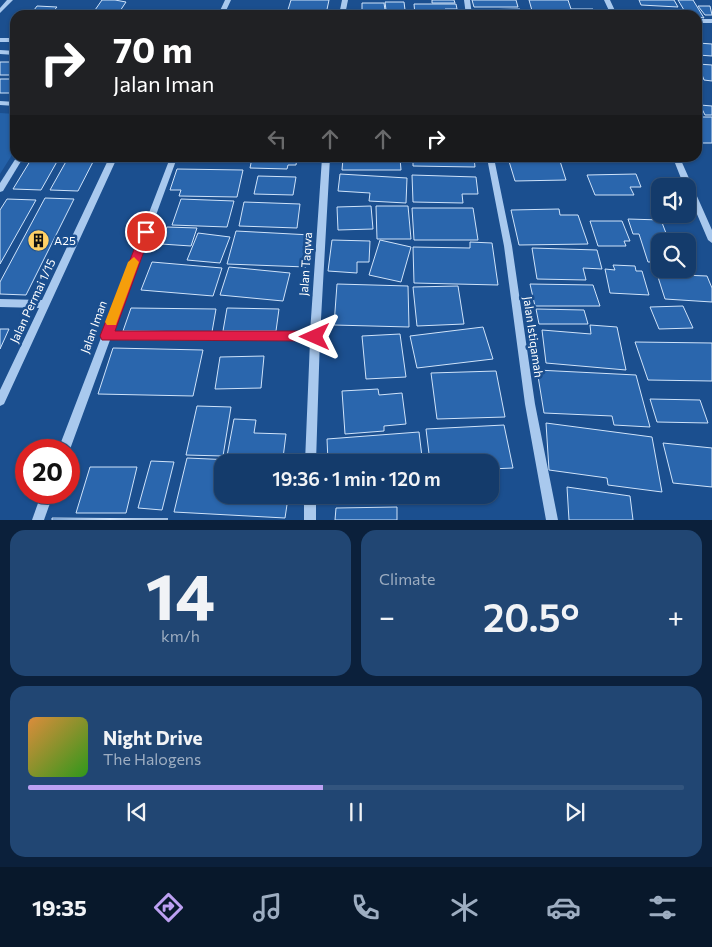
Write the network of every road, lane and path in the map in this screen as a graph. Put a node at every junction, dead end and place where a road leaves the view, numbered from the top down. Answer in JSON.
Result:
{"nodes":[{"id":1,"x":10,"y":0,"type":"edge"},
{"id":2,"x":0,"y":11,"type":"edge"},
{"id":3,"x":17,"y":162,"type":"edge"},
{"id":4,"x":111,"y":162,"type":"edge"},
{"id":5,"x":171,"y":162,"type":"edge"},
{"id":6,"x":326,"y":162,"type":"edge"},
{"id":7,"x":491,"y":162,"type":"edge"},
{"id":8,"x":678,"y":162,"type":"edge"},
{"id":9,"x":0,"y":189,"type":"edge"},
{"id":10,"x":712,"y":240,"type":"edge"},
{"id":11,"x":0,"y":303,"type":"edge"},
{"id":12,"x":45,"y":304,"type":"junction"},
{"id":13,"x":106,"y":336,"type":"junction"},
{"id":14,"x":315,"y":337,"type":"junction"},
{"id":15,"x":0,"y":401,"type":"edge"},
{"id":16,"x":68,"y":439,"type":"edge"},
{"id":17,"x":311,"y":454,"type":"edge"},
{"id":18,"x":44,"y":504,"type":"edge"},
{"id":19,"x":310,"y":504,"type":"edge"},
{"id":20,"x":38,"y":520,"type":"edge"},
{"id":21,"x":310,"y":520,"type":"edge"},
{"id":22,"x":552,"y":520,"type":"edge"}],
"edges":[{"from":1,"to":2,"type":"street"},
{"from":3,"to":9,"type":"street"},
{"from":4,"to":12,"type":"street","name":"Jalan Permai 1/15"},
{"from":5,"to":13,"type":"street","name":"Jalan Iman"},
{"from":6,"to":14,"type":"street","name":"Jalan Taqwa"},
{"from":7,"to":22,"type":"street","name":"Jalan Istiqamah"},
{"from":8,"to":10,"type":"street"},
{"from":11,"to":12,"type":"street"},
{"from":12,"to":15,"type":"street","name":"Jalan Permai 1/15"},
{"from":13,"to":14,"type":"street"},
{"from":13,"to":16,"type":"street","name":"Jalan Iman"},
{"from":14,"to":17,"type":"street","name":"Jalan Taqwa"},
{"from":18,"to":20,"type":"street"},
{"from":19,"to":21,"type":"street"}]}
